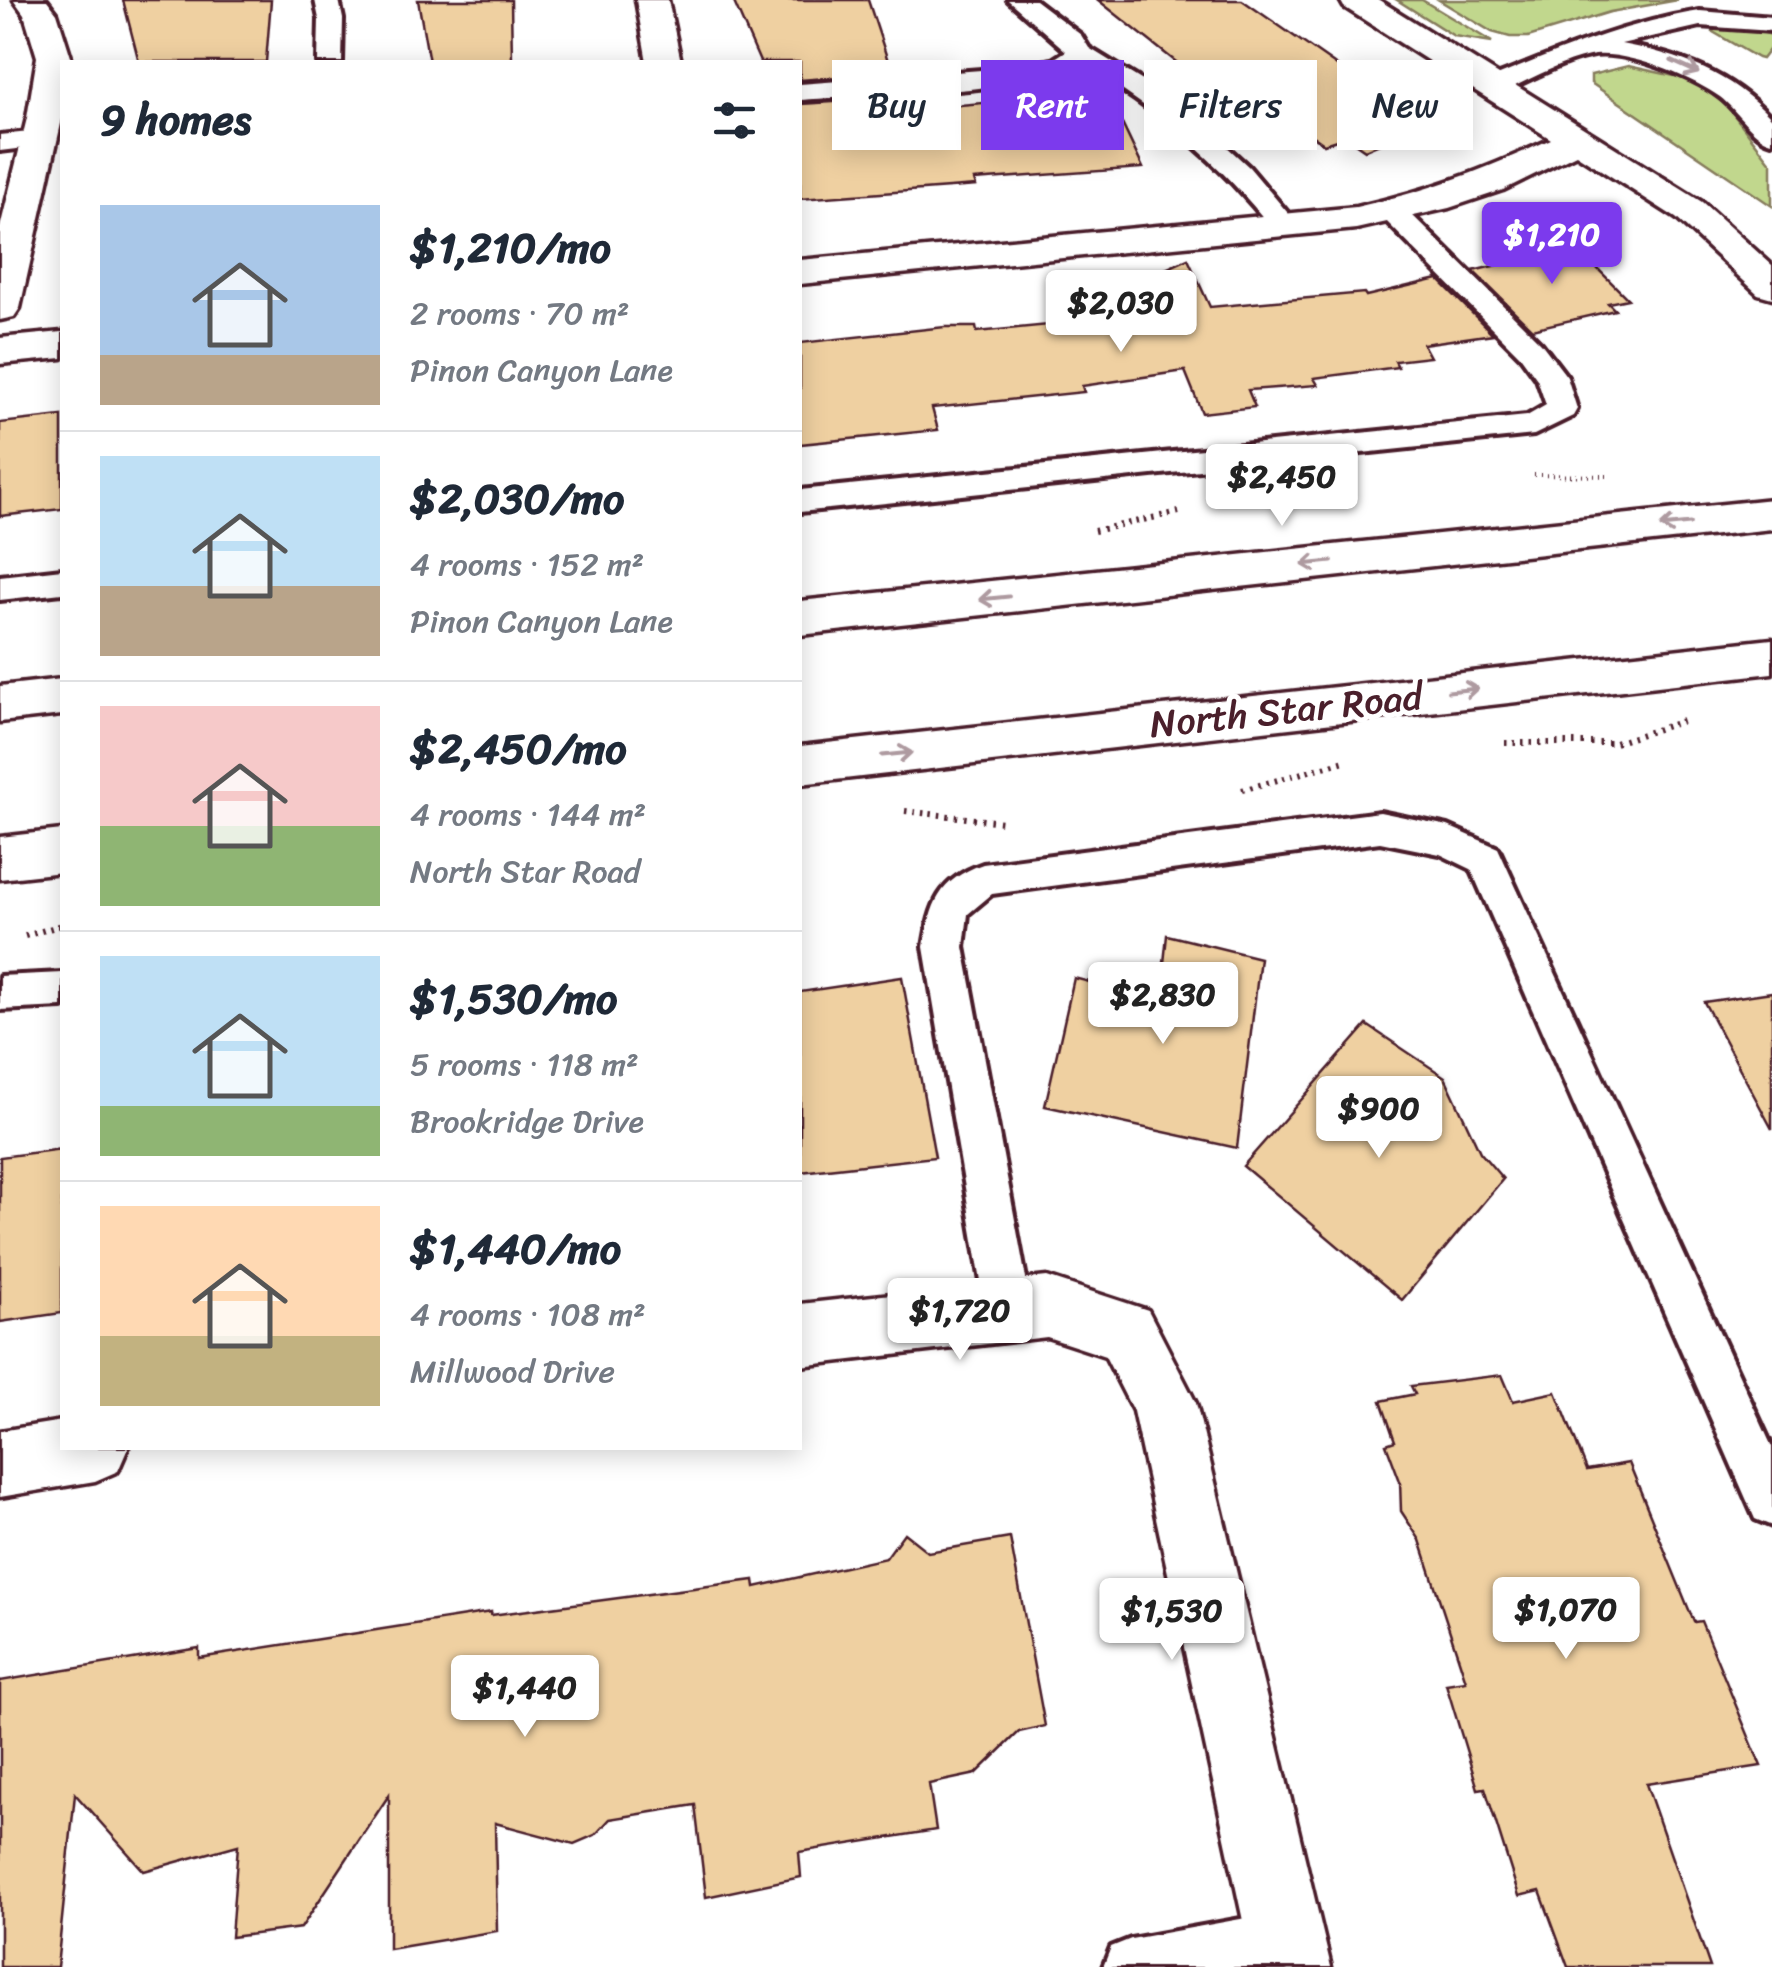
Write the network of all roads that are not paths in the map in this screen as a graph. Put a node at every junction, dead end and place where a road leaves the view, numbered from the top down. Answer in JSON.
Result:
{"nodes":[{"id":1,"x":30,"y":0,"type":"edge"},
{"id":2,"x":327,"y":0,"type":"edge"},
{"id":3,"x":652,"y":0,"type":"edge"},
{"id":4,"x":1020,"y":0,"type":"edge"},
{"id":5,"x":1356,"y":0,"type":"edge"},
{"id":6,"x":1772,"y":24,"type":"edge"},
{"id":7,"x":1590,"y":47,"type":"junction"},
{"id":8,"x":1079,"y":53,"type":"junction"},
{"id":9,"x":330,"y":60,"type":"edge"},
{"id":10,"x":664,"y":60,"type":"edge"},
{"id":11,"x":1494,"y":86,"type":"junction"},
{"id":12,"x":802,"y":92,"type":"edge"},
{"id":13,"x":1772,"y":134,"type":"edge"},
{"id":14,"x":1580,"y":139,"type":"junction"},
{"id":15,"x":40,"y":140,"type":"junction"},
{"id":16,"x":0,"y":143,"type":"edge"},
{"id":17,"x":1392,"y":210,"type":"junction"},
{"id":18,"x":1284,"y":225,"type":"junction"},
{"id":19,"x":802,"y":272,"type":"edge"},
{"id":20,"x":1772,"y":286,"type":"edge"},
{"id":21,"x":0,"y":308,"type":"edge"},
{"id":22,"x":60,"y":345,"type":"edge"},
{"id":23,"x":0,"y":351,"type":"edge"},
{"id":24,"x":802,"y":501,"type":"edge"},
{"id":25,"x":1772,"y":514,"type":"edge"},
{"id":26,"x":60,"y":581,"type":"edge"},
{"id":27,"x":0,"y":588,"type":"edge"},
{"id":28,"x":802,"y":618,"type":"edge"},
{"id":29,"x":1772,"y":656,"type":"edge"},
{"id":30,"x":60,"y":698,"type":"edge"},
{"id":31,"x":0,"y":704,"type":"edge"},
{"id":32,"x":802,"y":765,"type":"edge"},
{"id":33,"x":60,"y":851,"type":"edge"},
{"id":34,"x":0,"y":858,"type":"edge"},
{"id":35,"x":60,"y":990,"type":"edge"},
{"id":36,"x":0,"y":993,"type":"edge"},
{"id":37,"x":1009,"y":1311,"type":"junction"},
{"id":38,"x":802,"y":1335,"type":"edge"},
{"id":39,"x":82,"y":1450,"type":"edge"},
{"id":40,"x":0,"y":1464,"type":"edge"},
{"id":41,"x":1772,"y":1502,"type":"edge"},
{"id":42,"x":1289,"y":1953,"type":"edge"},
{"id":43,"x":1131,"y":1967,"type":"edge"}],
"edges":[{"from":1,"to":15,"type":"street"},
{"from":2,"to":9,"type":"lane"},
{"from":3,"to":10,"type":"street"},
{"from":4,"to":8,"type":"lane"},
{"from":5,"to":11,"type":"street"},
{"from":6,"to":7,"type":"lane"},
{"from":7,"to":11,"type":"lane"},
{"from":7,"to":13,"type":"lane","one_way":true},
{"from":8,"to":12,"type":"lane"},
{"from":8,"to":18,"type":"lane"},
{"from":11,"to":14,"type":"street"},
{"from":14,"to":17,"type":"street"},
{"from":14,"to":20,"type":"street"},
{"from":15,"to":16,"type":"lane"},
{"from":15,"to":21,"type":"street"},
{"from":17,"to":18,"type":"street"},
{"from":17,"to":24,"type":"lane"},
{"from":18,"to":19,"type":"street"},
{"from":22,"to":23,"type":"street"},
{"from":25,"to":28,"type":"street","one_way":true},
{"from":26,"to":27,"type":"lane"},
{"from":32,"to":29,"type":"street","name":"North Star Road","one_way":true},
{"from":30,"to":31,"type":"street"},
{"from":33,"to":34,"type":"street"},
{"from":35,"to":36,"type":"lane"},
{"from":37,"to":38,"type":"street"},
{"from":37,"to":41,"type":"lane"},
{"from":37,"to":42,"type":"street"},
{"from":39,"to":40,"type":"street"},
{"from":42,"to":43,"type":"lane"}]}
